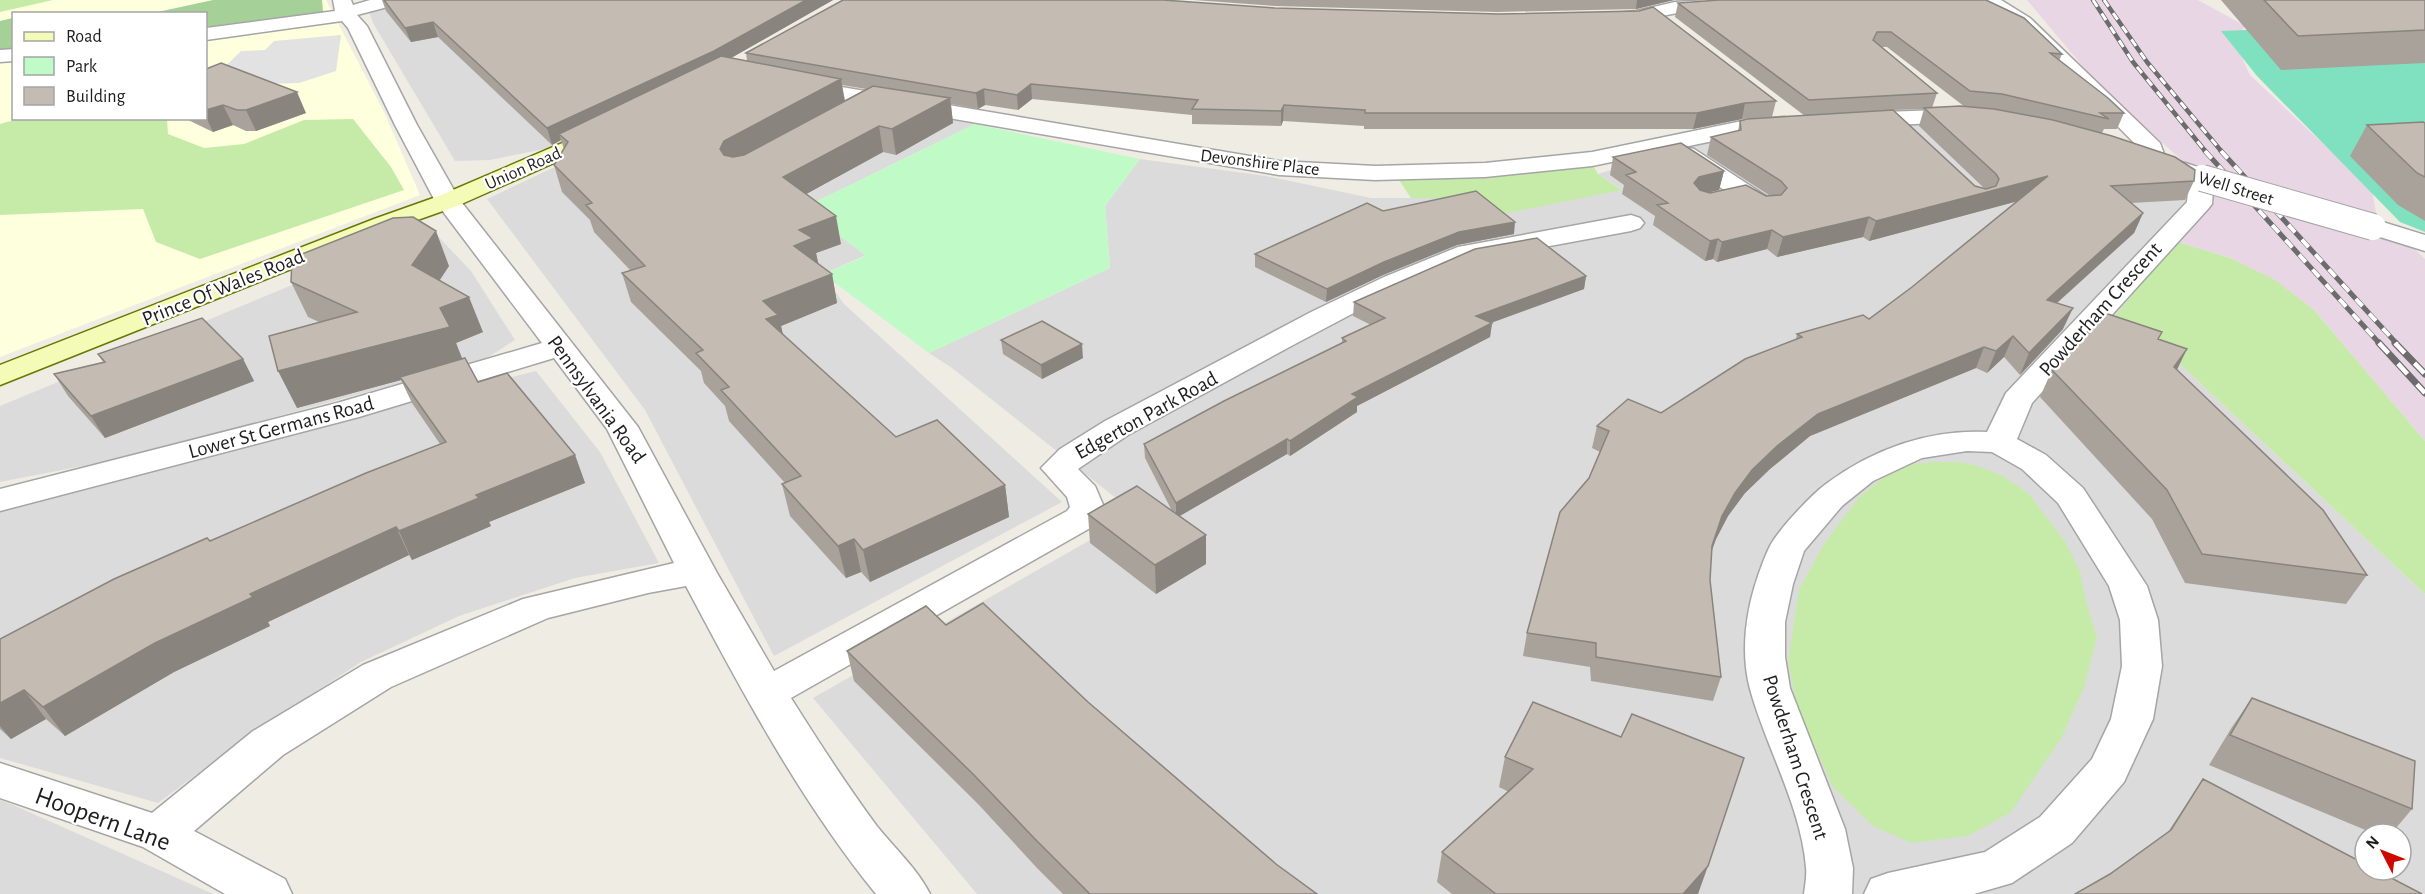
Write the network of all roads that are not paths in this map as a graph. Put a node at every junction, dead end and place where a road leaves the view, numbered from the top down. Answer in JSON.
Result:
{"nodes":[{"id":1,"x":392,"y":0,"type":"edge"},
{"id":2,"x":1800,"y":0,"type":"edge"},
{"id":3,"x":1734,"y":2,"type":"edge"},
{"id":4,"x":1997,"y":5,"type":"edge"},
{"id":5,"x":344,"y":9,"type":"edge"},
{"id":6,"x":1655,"y":13,"type":"junction"},
{"id":7,"x":1591,"y":19,"type":"edge"},
{"id":8,"x":1674,"y":28,"type":"edge"},
{"id":9,"x":207,"y":34,"type":"edge"},
{"id":10,"x":782,"y":83,"type":"edge"},
{"id":11,"x":1932,"y":94,"type":"edge"},
{"id":12,"x":873,"y":101,"type":"junction"},
{"id":13,"x":1778,"y":109,"type":"edge"},
{"id":14,"x":1958,"y":115,"type":"junction"},
{"id":15,"x":843,"y":118,"type":"edge"},
{"id":16,"x":1893,"y":118,"type":"junction"},
{"id":17,"x":1986,"y":118,"type":"edge"},
{"id":18,"x":1840,"y":121,"type":"edge"},
{"id":19,"x":618,"y":125,"type":"edge"},
{"id":20,"x":1918,"y":140,"type":"edge"},
{"id":21,"x":1669,"y":143,"type":"junction"},
{"id":22,"x":2124,"y":150,"type":"edge"},
{"id":23,"x":2156,"y":161,"type":"junction"},
{"id":24,"x":2202,"y":178,"type":"junction"},
{"id":25,"x":1715,"y":200,"type":"edge"},
{"id":26,"x":447,"y":201,"type":"junction"},
{"id":27,"x":1631,"y":224,"type":"dead end"},
{"id":28,"x":2425,"y":243,"type":"edge"},
{"id":29,"x":560,"y":347,"type":"junction"},
{"id":30,"x":0,"y":376,"type":"edge"},
{"id":31,"x":1999,"y":443,"type":"junction"},
{"id":32,"x":0,"y":500,"type":"edge"},
{"id":33,"x":697,"y":571,"type":"junction"},
{"id":34,"x":765,"y":693,"type":"junction"},
{"id":35,"x":0,"y":780,"type":"edge"},
{"id":36,"x":159,"y":834,"type":"junction"},
{"id":37,"x":268,"y":894,"type":"edge"},
{"id":38,"x":906,"y":894,"type":"edge"},
{"id":39,"x":1828,"y":894,"type":"edge"},
{"id":40,"x":1888,"y":894,"type":"edge"}],
"edges":[{"from":1,"to":5,"type":"street"},
{"from":2,"to":3,"type":"street"},
{"from":3,"to":6,"type":"street"},
{"from":4,"to":23,"type":"street"},
{"from":5,"to":9,"type":"street"},
{"from":5,"to":26,"type":"street","name":"Pennsylvania Road"},
{"from":6,"to":7,"type":"street"},
{"from":6,"to":8,"type":"street"},
{"from":10,"to":12,"type":"street","name":"Devonshire Place"},
{"from":11,"to":14,"type":"street"},
{"from":12,"to":15,"type":"street"},
{"from":12,"to":21,"type":"street","name":"Devonshire Place"},
{"from":13,"to":21,"type":"street","name":"Devonshire Place"},
{"from":14,"to":16,"type":"street"},
{"from":14,"to":17,"type":"street"},
{"from":16,"to":18,"type":"street"},
{"from":16,"to":20,"type":"street"},
{"from":19,"to":26,"type":"street","name":"Union Road"},
{"from":21,"to":25,"type":"street"},
{"from":22,"to":23,"type":"street","name":"Well Street"},
{"from":23,"to":24,"type":"street","name":"Well Street"},
{"from":24,"to":28,"type":"street","name":"Well Street","bridge":true},
{"from":24,"to":31,"type":"street","name":"Powderham Crescent"},
{"from":26,"to":29,"type":"street","name":"Pennsylvania Road"},
{"from":26,"to":30,"type":"street","name":"Prince Of Wales Road"},
{"from":27,"to":34,"type":"street","name":"Edgerton Park Road"},
{"from":29,"to":32,"type":"street","name":"Lower St Germans Road"},
{"from":29,"to":33,"type":"street","name":"Pennsylvania Road"},
{"from":31,"to":39,"type":"street","name":"Powderham Crescent"},
{"from":31,"to":40,"type":"street","name":"Powderham Crescent"},
{"from":33,"to":34,"type":"street","name":"Pennsylvania Road"},
{"from":33,"to":36,"type":"street"},
{"from":34,"to":38,"type":"street","name":"Pennsylvania Road"},
{"from":35,"to":36,"type":"street","name":"Hoopern Lane"},
{"from":36,"to":37,"type":"street","name":"Hoopern Lane"}]}
